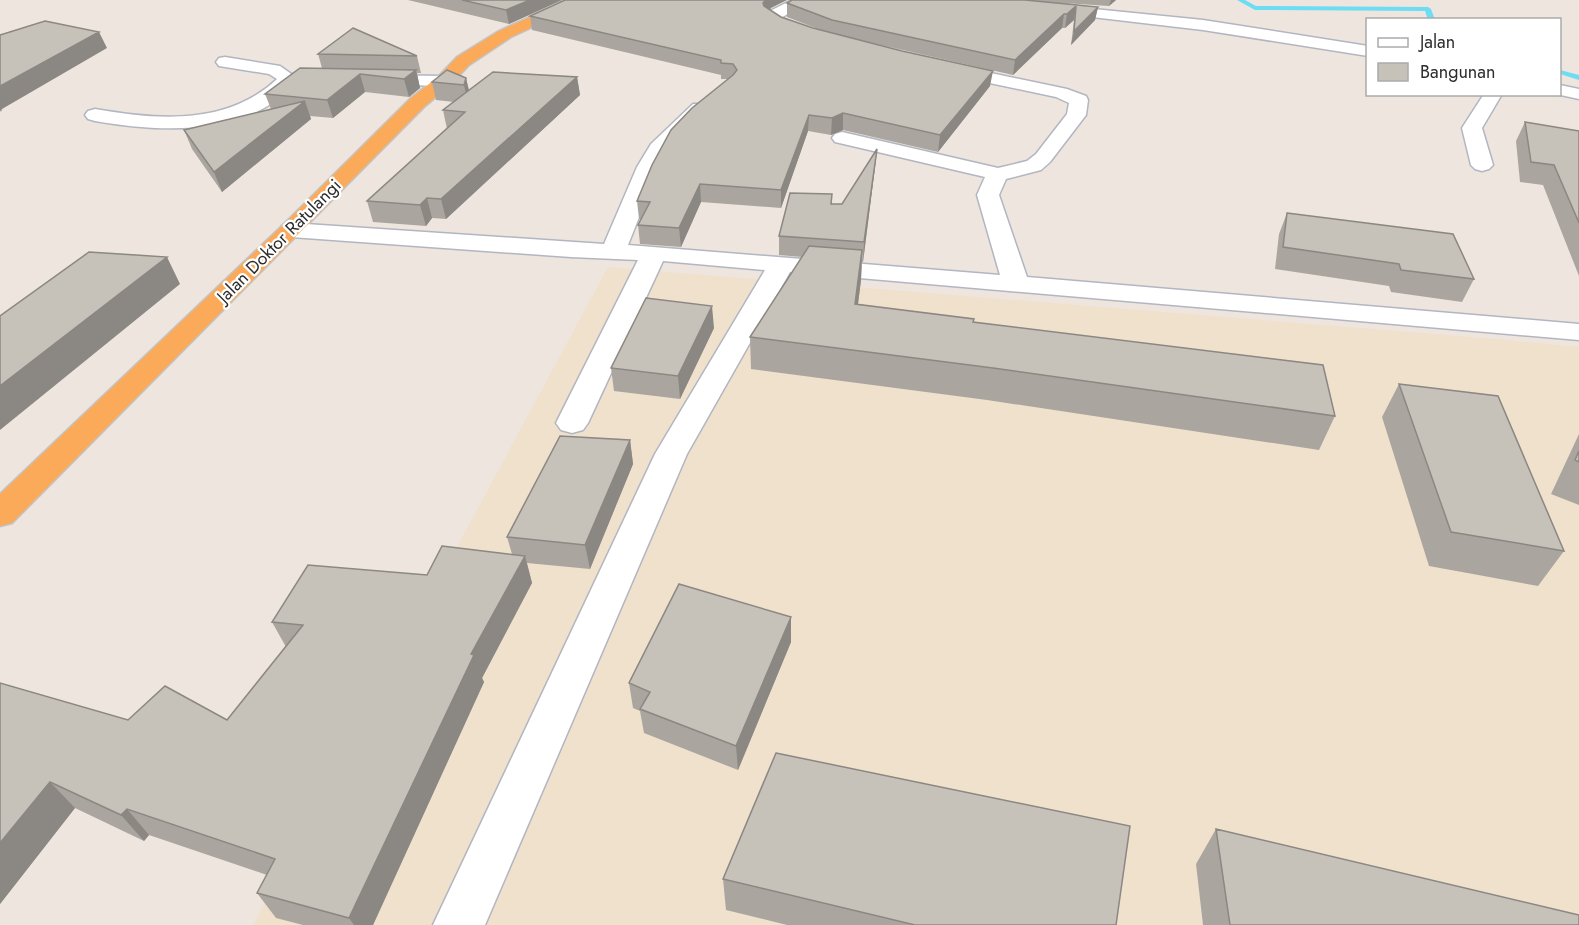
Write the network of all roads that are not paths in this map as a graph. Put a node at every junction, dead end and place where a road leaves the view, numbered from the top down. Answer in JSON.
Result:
{"nodes":[{"id":1,"x":579,"y":0,"type":"edge"},
{"id":2,"x":803,"y":0,"type":"edge"},
{"id":3,"x":1039,"y":8,"type":"edge"},
{"id":4,"x":827,"y":39,"type":"edge"},
{"id":5,"x":1366,"y":51,"type":"edge"},
{"id":6,"x":225,"y":62,"type":"dead end"},
{"id":7,"x":933,"y":65,"type":"edge"},
{"id":8,"x":288,"y":78,"type":"junction"},
{"id":9,"x":310,"y":79,"type":"edge"},
{"id":10,"x":355,"y":79,"type":"edge"},
{"id":11,"x":444,"y":81,"type":"junction"},
{"id":12,"x":1561,"y":90,"type":"edge"},
{"id":13,"x":717,"y":92,"type":"edge"},
{"id":14,"x":1579,"y":94,"type":"edge"},
{"id":15,"x":1492,"y":96,"type":"edge"},
{"id":16,"x":95,"y":115,"type":"dead end"},
{"id":17,"x":842,"y":138,"type":"dead end"},
{"id":18,"x":1482,"y":165,"type":"dead end"},
{"id":19,"x":998,"y":174,"type":"junction"},
{"id":20,"x":291,"y":230,"type":"junction"},
{"id":21,"x":613,"y":252,"type":"junction"},
{"id":22,"x":654,"y":253,"type":"junction"},
{"id":23,"x":781,"y":265,"type":"junction"},
{"id":24,"x":1016,"y":284,"type":"junction"},
{"id":25,"x":1579,"y":332,"type":"edge"},
{"id":26,"x":572,"y":423,"type":"dead end"},
{"id":27,"x":0,"y":514,"type":"edge"},
{"id":28,"x":459,"y":925,"type":"edge"}],
"edges":[{"from":1,"to":11,"type":"highway","name":"Jalan Doktor Ratulangi"},
{"from":2,"to":4,"type":"street"},
{"from":3,"to":5,"type":"street"},
{"from":6,"to":8,"type":"street"},
{"from":7,"to":19,"type":"street"},
{"from":8,"to":9,"type":"street"},
{"from":8,"to":16,"type":"street"},
{"from":10,"to":11,"type":"street"},
{"from":11,"to":20,"type":"highway","name":"Jalan Doktor Ratulangi"},
{"from":12,"to":14,"type":"street"},
{"from":13,"to":21,"type":"street"},
{"from":15,"to":18,"type":"street"},
{"from":17,"to":19,"type":"street"},
{"from":19,"to":24,"type":"street"},
{"from":20,"to":21,"type":"street"},
{"from":20,"to":27,"type":"highway","name":"Jalan Doktor Ratulangi"},
{"from":21,"to":22,"type":"street"},
{"from":22,"to":23,"type":"street"},
{"from":22,"to":26,"type":"street"},
{"from":23,"to":24,"type":"street"},
{"from":23,"to":28,"type":"street"},
{"from":24,"to":25,"type":"street"}]}
